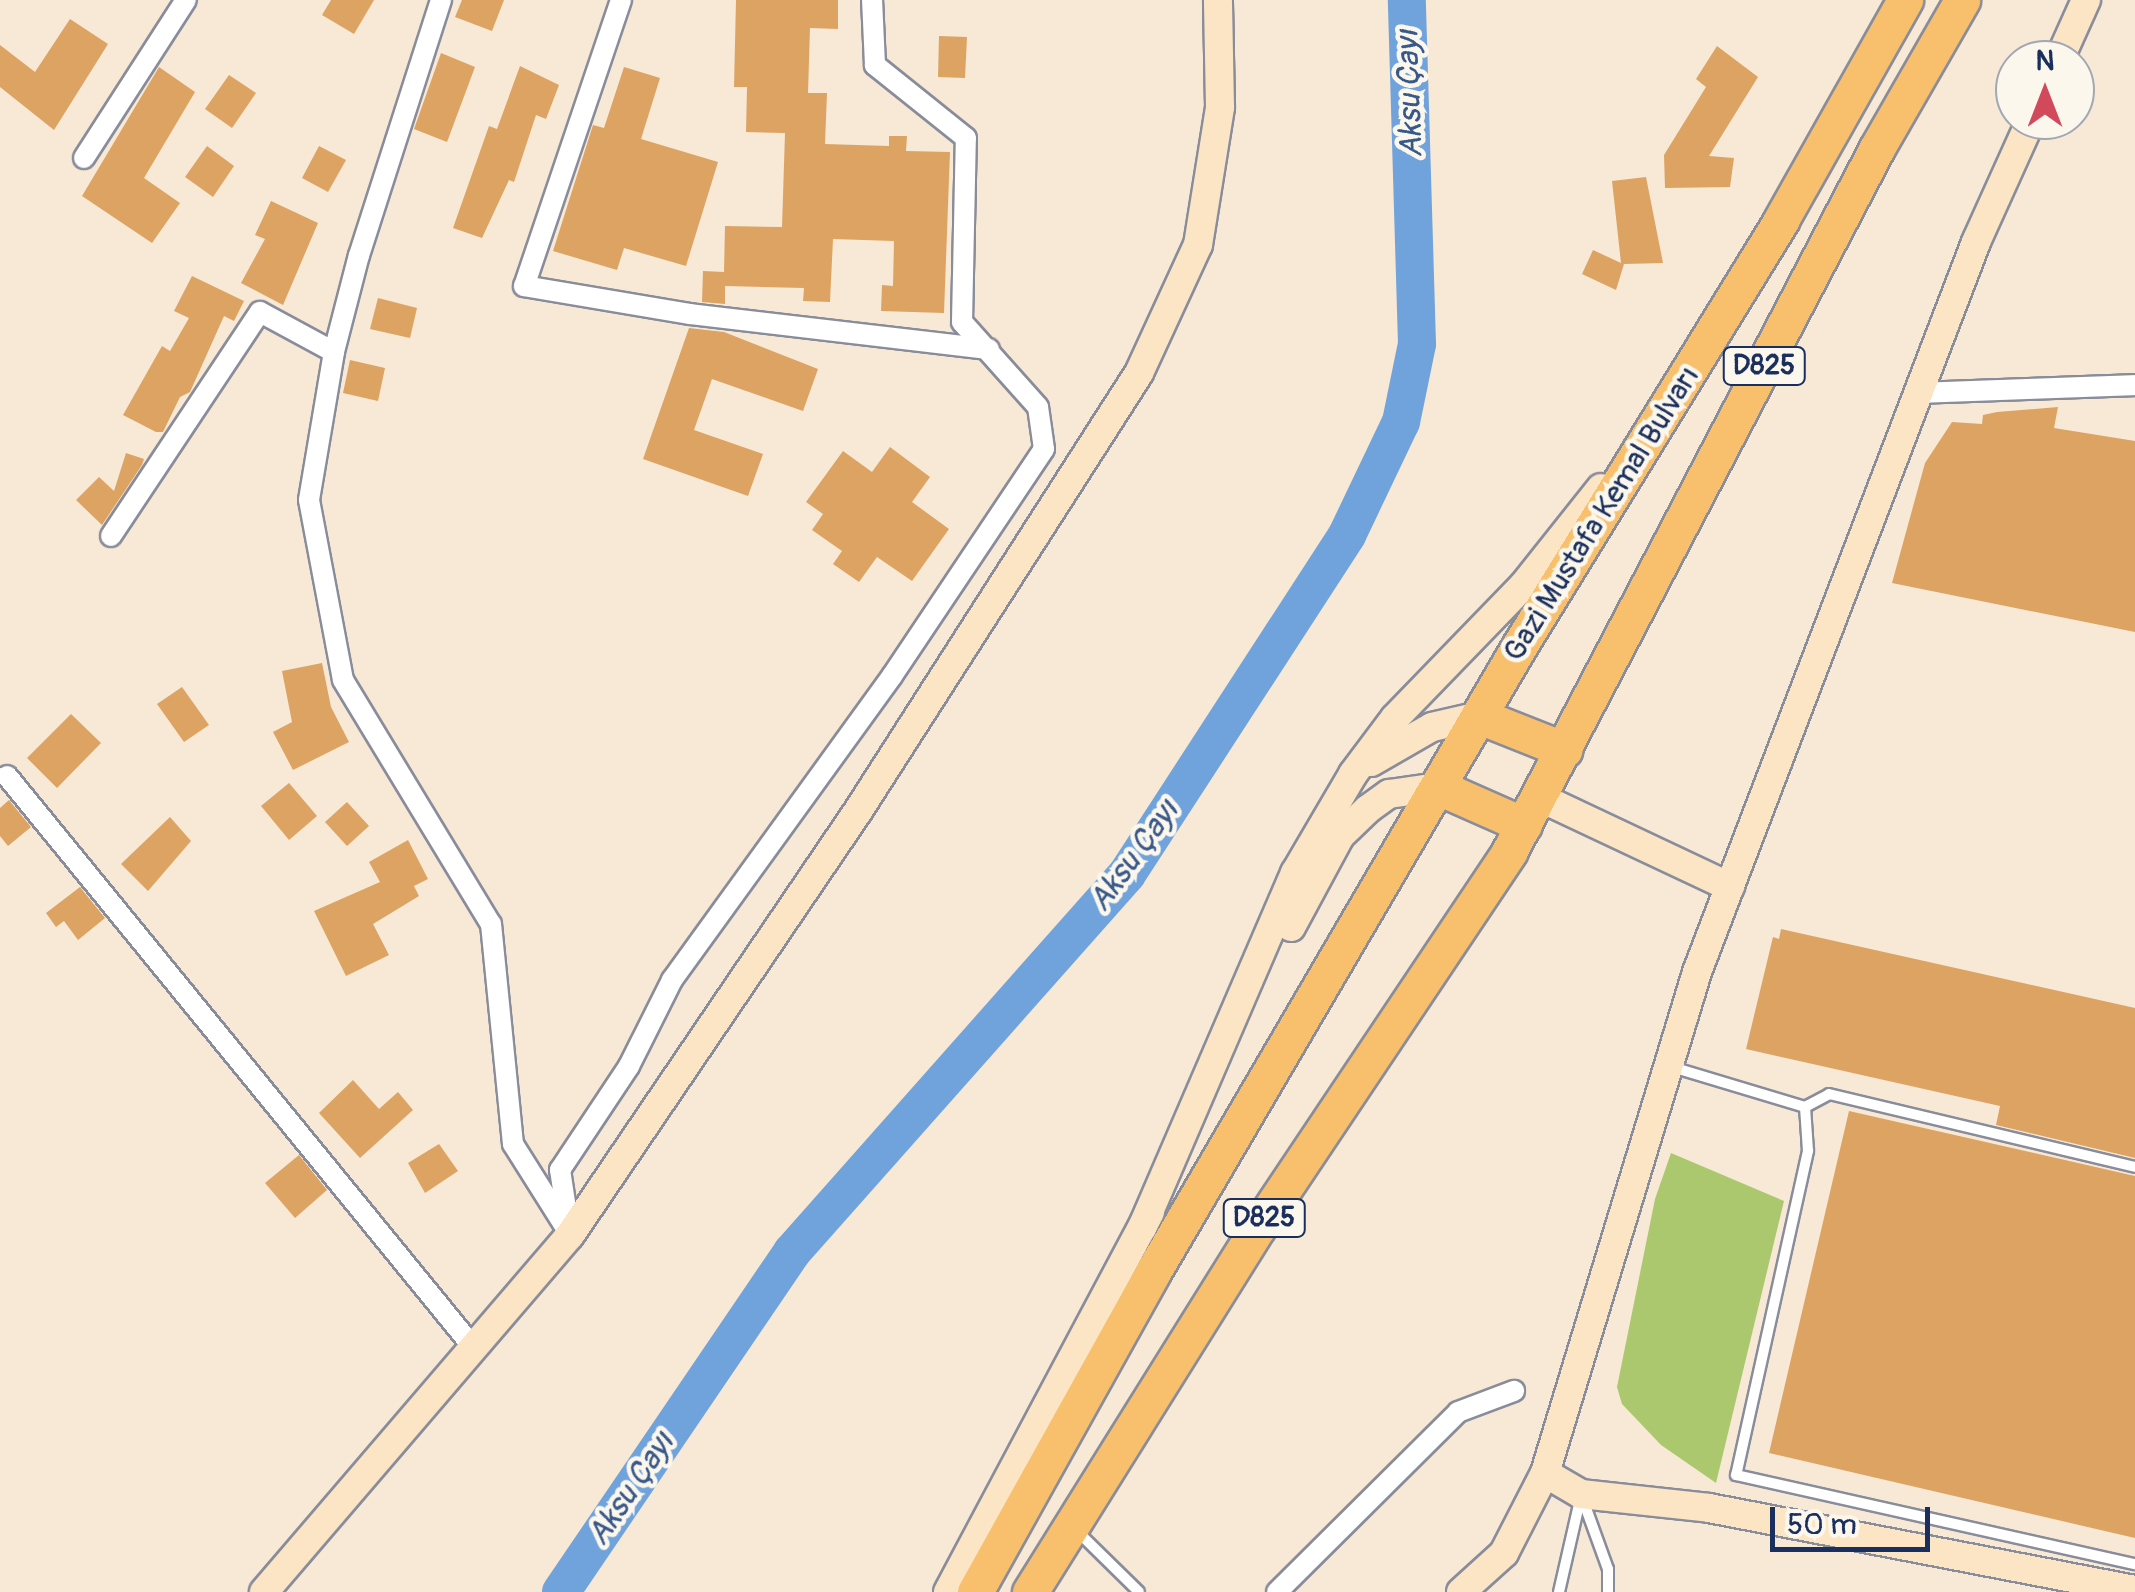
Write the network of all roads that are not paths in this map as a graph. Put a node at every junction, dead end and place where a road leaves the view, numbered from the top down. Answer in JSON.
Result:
{"nodes":[{"id":1,"x":186,"y":0,"type":"edge"},
{"id":2,"x":441,"y":0,"type":"edge"},
{"id":3,"x":621,"y":0,"type":"edge"},
{"id":4,"x":872,"y":0,"type":"edge"},
{"id":5,"x":1218,"y":0,"type":"edge"},
{"id":6,"x":1905,"y":0,"type":"edge"},
{"id":7,"x":1962,"y":0,"type":"edge"},
{"id":8,"x":2086,"y":0,"type":"edge"},
{"id":9,"x":2067,"y":40,"type":"edge"},
{"id":10,"x":2024,"y":140,"type":"edge"},
{"id":11,"x":84,"y":158,"type":"dead end"},
{"id":12,"x":989,"y":349,"type":"junction"},
{"id":13,"x":334,"y":352,"type":"junction"},
{"id":14,"x":1683,"y":384,"type":"junction"},
{"id":15,"x":2135,"y":385,"type":"edge"},
{"id":16,"x":1920,"y":393,"type":"junction"},
{"id":17,"x":111,"y":536,"type":"dead end"},
{"id":18,"x":1478,"y":716,"type":"junction"},
{"id":19,"x":1569,"y":742,"type":"junction"},
{"id":20,"x":1353,"y":774,"type":"junction"},
{"id":21,"x":7,"y":776,"type":"dead end"},
{"id":22,"x":1438,"y":786,"type":"junction"},
{"id":23,"x":1524,"y":825,"type":"junction"},
{"id":24,"x":1730,"y":887,"type":"junction"},
{"id":25,"x":1666,"y":1066,"type":"junction"},
{"id":26,"x":1805,"y":1107,"type":"junction"},
{"id":27,"x":2135,"y":1167,"type":"edge"},
{"id":28,"x":1142,"y":1228,"type":"junction"},
{"id":29,"x":570,"y":1235,"type":"junction"},
{"id":30,"x":473,"y":1347,"type":"junction"},
{"id":31,"x":1514,"y":1391,"type":"dead end"},
{"id":32,"x":1545,"y":1473,"type":"junction"},
{"id":33,"x":1582,"y":1494,"type":"junction"},
{"id":34,"x":1068,"y":1523,"type":"junction"},
{"id":35,"x":2135,"y":1564,"type":"edge"},
{"id":36,"x":2135,"y":1590,"type":"edge"},
{"id":37,"x":264,"y":1592,"type":"edge"},
{"id":38,"x":948,"y":1592,"type":"edge"},
{"id":39,"x":975,"y":1592,"type":"edge"},
{"id":40,"x":1030,"y":1592,"type":"edge"},
{"id":41,"x":1139,"y":1592,"type":"edge"},
{"id":42,"x":1277,"y":1592,"type":"edge"},
{"id":43,"x":1461,"y":1592,"type":"edge"},
{"id":44,"x":1560,"y":1592,"type":"edge"},
{"id":45,"x":1608,"y":1592,"type":"edge"}],
"edges":[{"from":1,"to":11,"type":"street"},
{"from":2,"to":13,"type":"street"},
{"from":3,"to":12,"type":"street"},
{"from":4,"to":12,"type":"street"},
{"from":5,"to":29,"type":"street"},
{"from":6,"to":14,"type":"highway","name":"Gazi Mustafa Kemal Bulvarı"},
{"from":7,"to":19,"type":"highway","name":"Gazi Mustafa Kemal Bulvarı","number":"D825"},
{"from":8,"to":9,"type":"street"},
{"from":10,"to":16,"type":"street"},
{"from":12,"to":29,"type":"street"},
{"from":13,"to":17,"type":"street"},
{"from":13,"to":29,"type":"street"},
{"from":14,"to":18,"type":"highway","name":"Gazi Mustafa Kemal Bulvarı"},
{"from":14,"to":20,"type":"street"},
{"from":15,"to":16,"type":"street"},
{"from":16,"to":24,"type":"street"},
{"from":18,"to":19,"type":"highway"},
{"from":18,"to":20,"type":"street"},
{"from":18,"to":22,"type":"highway","name":"Gazi Mustafa Kemal Bulvarı"},
{"from":19,"to":23,"type":"highway","name":"Gazi Mustafa Kemal Bulvarı"},
{"from":20,"to":28,"type":"street"},
{"from":21,"to":30,"type":"street"},
{"from":22,"to":23,"type":"highway"},
{"from":22,"to":28,"type":"street"},
{"from":22,"to":39,"type":"highway","name":"Gazi Mustafa Kemal Bulvarı"},
{"from":23,"to":24,"type":"street"},
{"from":23,"to":34,"type":"highway","number":"D825"},
{"from":24,"to":25,"type":"street"},
{"from":25,"to":26,"type":"lane"},
{"from":25,"to":32,"type":"street"},
{"from":26,"to":27,"type":"lane"},
{"from":26,"to":35,"type":"lane"},
{"from":28,"to":38,"type":"street"},
{"from":29,"to":30,"type":"street"},
{"from":30,"to":37,"type":"street"},
{"from":31,"to":42,"type":"street"},
{"from":32,"to":33,"type":"street"},
{"from":32,"to":43,"type":"street"},
{"from":33,"to":36,"type":"street"},
{"from":33,"to":44,"type":"lane"},
{"from":33,"to":45,"type":"lane"},
{"from":34,"to":40,"type":"highway","number":"D825"},
{"from":34,"to":41,"type":"lane"}]}
